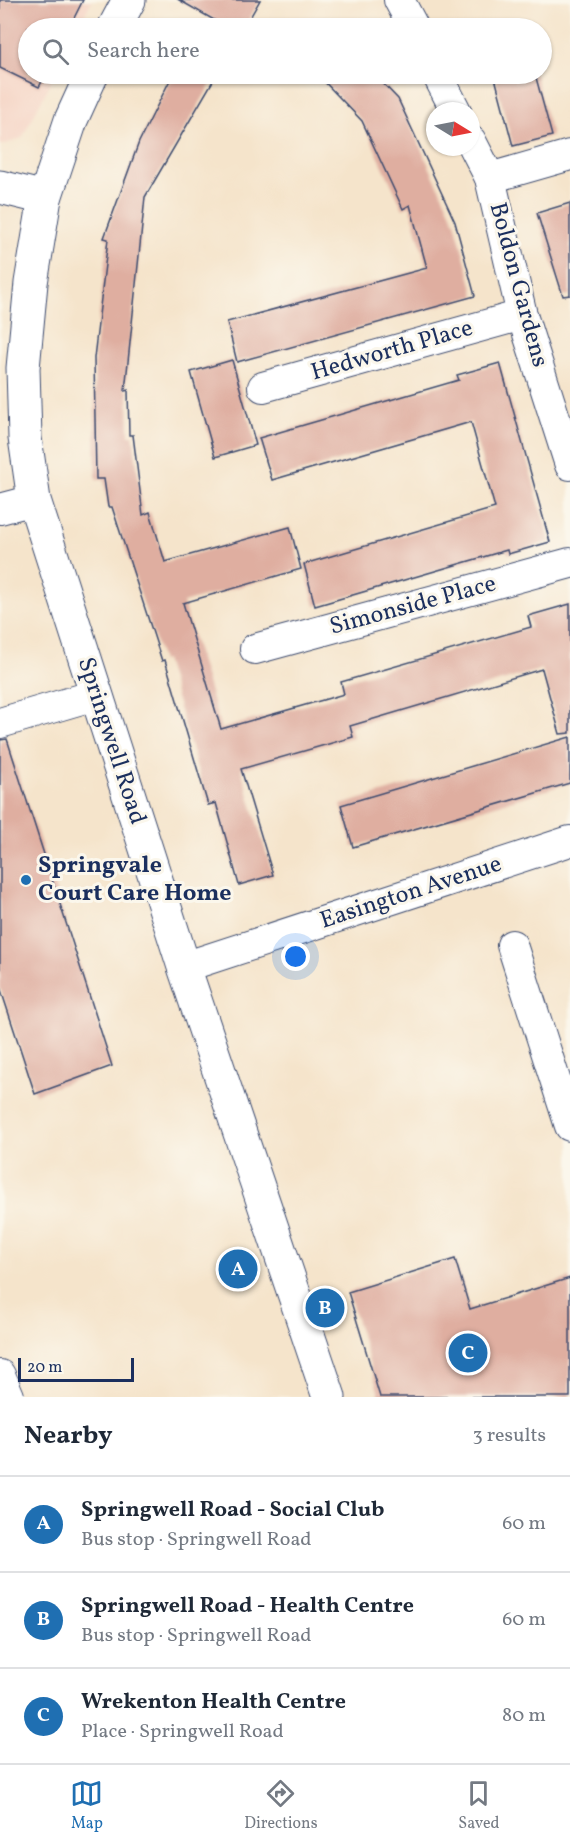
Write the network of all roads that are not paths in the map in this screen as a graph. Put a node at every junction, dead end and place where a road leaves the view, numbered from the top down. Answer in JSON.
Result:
{"nodes":[{"id":1,"x":129,"y":0,"type":"edge"},
{"id":2,"x":399,"y":0,"type":"edge"},
{"id":3,"x":119,"y":18,"type":"edge"},
{"id":4,"x":409,"y":18,"type":"edge"},
{"id":5,"x":87,"y":84,"type":"edge"},
{"id":6,"x":442,"y":84,"type":"edge"},
{"id":7,"x":451,"y":102,"type":"edge"},
{"id":8,"x":570,"y":155,"type":"edge"},
{"id":9,"x":479,"y":156,"type":"edge"},
{"id":10,"x":490,"y":178,"type":"junction"},
{"id":11,"x":0,"y":187,"type":"edge"},
{"id":12,"x":45,"y":198,"type":"junction"},
{"id":13,"x":522,"y":315,"type":"junction"},
{"id":14,"x":263,"y":387,"type":"dead end"},
{"id":15,"x":570,"y":465,"type":"edge"},
{"id":16,"x":34,"y":500,"type":"junction"},
{"id":17,"x":0,"y":509,"type":"edge"},
{"id":18,"x":570,"y":563,"type":"edge"},
{"id":19,"x":255,"y":649,"type":"dead end"},
{"id":20,"x":95,"y":695,"type":"junction"},
{"id":21,"x":0,"y":723,"type":"edge"},
{"id":22,"x":570,"y":841,"type":"edge"},
{"id":23,"x":512,"y":945,"type":"dead end"},
{"id":24,"x":184,"y":967,"type":"junction"},
{"id":25,"x":570,"y":1126,"type":"edge"},
{"id":26,"x":329,"y":1397,"type":"edge"}],
"edges":[{"from":1,"to":3,"type":"main road"},
{"from":2,"to":4,"type":"street"},
{"from":5,"to":12,"type":"main road","name":"Springwell Road"},
{"from":6,"to":7,"type":"street"},
{"from":8,"to":10,"type":"street"},
{"from":9,"to":10,"type":"street","name":"Boldon Gardens"},
{"from":10,"to":13,"type":"street","name":"Boldon Gardens"},
{"from":11,"to":12,"type":"main road"},
{"from":12,"to":16,"type":"main road","name":"Springwell Road"},
{"from":13,"to":14,"type":"street","name":"Hedworth Place"},
{"from":13,"to":15,"type":"street","name":"Boldon Gardens"},
{"from":16,"to":17,"type":"street"},
{"from":16,"to":20,"type":"main road","name":"Springwell Road"},
{"from":18,"to":19,"type":"street","name":"Simonside Place"},
{"from":20,"to":21,"type":"street"},
{"from":20,"to":24,"type":"main road","name":"Springwell Road"},
{"from":22,"to":24,"type":"street","name":"Easington Avenue"},
{"from":23,"to":25,"type":"street"},
{"from":24,"to":26,"type":"main road","name":"Springwell Road"}]}
